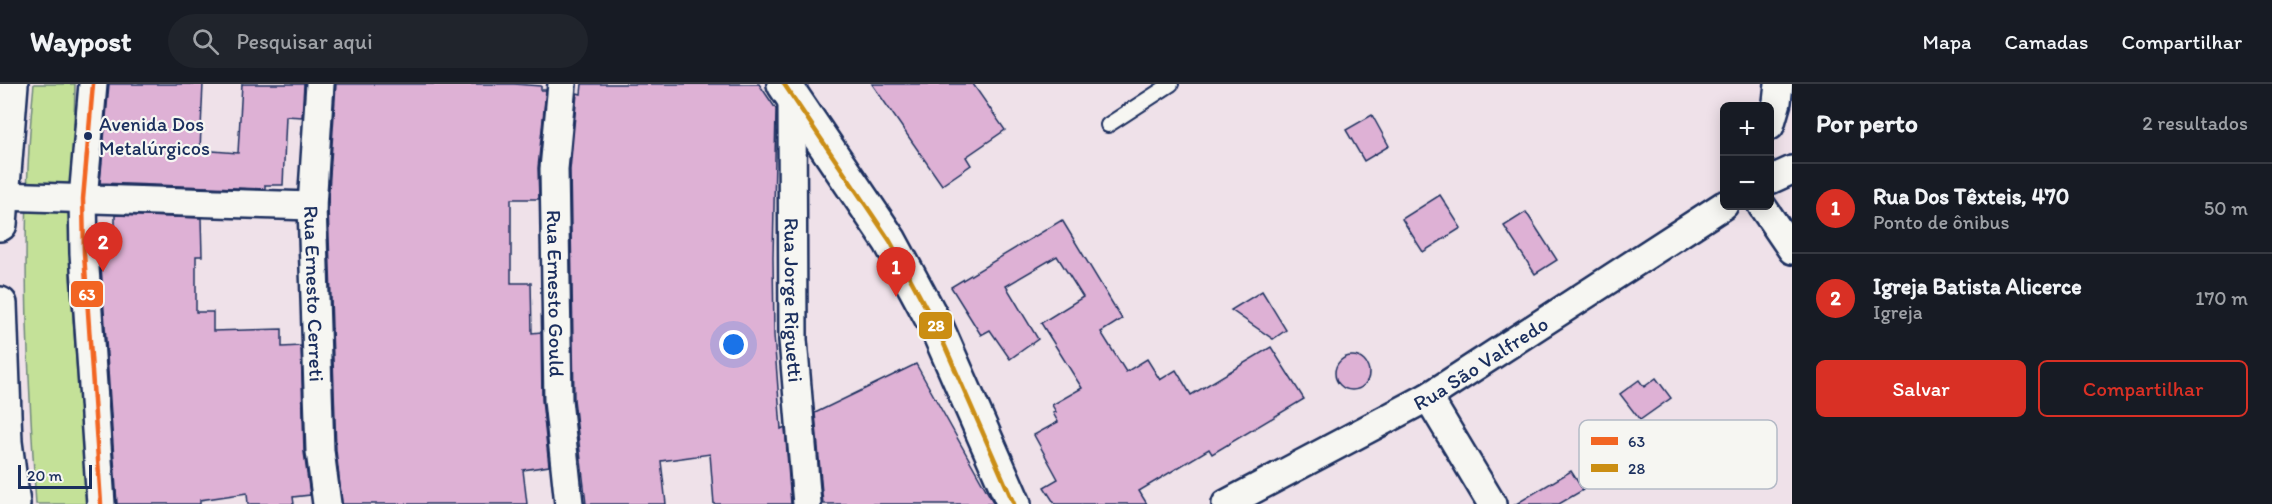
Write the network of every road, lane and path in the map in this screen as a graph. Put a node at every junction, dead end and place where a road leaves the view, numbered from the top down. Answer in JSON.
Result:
{"nodes":[{"id":1,"x":11,"y":84,"type":"edge"},
{"id":2,"x":93,"y":84,"type":"edge"},
{"id":3,"x":320,"y":84,"type":"edge"},
{"id":4,"x":562,"y":84,"type":"edge"},
{"id":5,"x":1171,"y":84,"type":"edge"},
{"id":6,"x":1779,"y":84,"type":"edge"},
{"id":7,"x":788,"y":91,"type":"edge"},
{"id":8,"x":1774,"y":112,"type":"edge"},
{"id":9,"x":1108,"y":125,"type":"dead end"},
{"id":10,"x":1792,"y":170,"type":"edge"},
{"id":11,"x":1774,"y":178,"type":"edge"},
{"id":12,"x":1,"y":196,"type":"edge"},
{"id":13,"x":83,"y":199,"type":"junction"},
{"id":14,"x":312,"y":206,"type":"junction"},
{"id":15,"x":1720,"y":208,"type":"edge"},
{"id":16,"x":1765,"y":210,"type":"edge"},
{"id":17,"x":0,"y":224,"type":"edge"},
{"id":18,"x":1792,"y":250,"type":"edge"},
{"id":19,"x":0,"y":304,"type":"edge"},
{"id":20,"x":1428,"y":398,"type":"junction"},
{"id":21,"x":2,"y":442,"type":"edge"},
{"id":22,"x":13,"y":504,"type":"edge"},
{"id":23,"x":101,"y":504,"type":"edge"},
{"id":24,"x":327,"y":504,"type":"edge"},
{"id":25,"x":569,"y":504,"type":"edge"},
{"id":26,"x":807,"y":504,"type":"edge"},
{"id":27,"x":1014,"y":504,"type":"edge"},
{"id":28,"x":1226,"y":504,"type":"edge"},
{"id":29,"x":1492,"y":504,"type":"edge"}],
"edges":[{"from":1,"to":12,"type":"main road"},
{"from":2,"to":13,"type":"street"},
{"from":3,"to":14,"type":"street","name":"Rua Ernesto Cerreti"},
{"from":4,"to":25,"type":"street","name":"Rua Ernesto Gould"},
{"from":5,"to":9,"type":"lane"},
{"from":6,"to":8,"type":"street"},
{"from":7,"to":26,"type":"street","name":"Rua Jorge Riguetti"},
{"from":7,"to":27,"type":"main road"},
{"from":10,"to":11,"type":"street"},
{"from":12,"to":13,"type":"street"},
{"from":12,"to":17,"type":"main road"},
{"from":13,"to":14,"type":"street"},
{"from":13,"to":23,"type":"street"},
{"from":14,"to":24,"type":"street","name":"Rua Ernesto Cerreti"},
{"from":15,"to":20,"type":"street","name":"Rua São Valfredo"},
{"from":16,"to":18,"type":"street"},
{"from":19,"to":21,"type":"main road"},
{"from":20,"to":28,"type":"street","name":"Rua São Valfredo"},
{"from":20,"to":29,"type":"street"},
{"from":21,"to":22,"type":"main road"}]}
